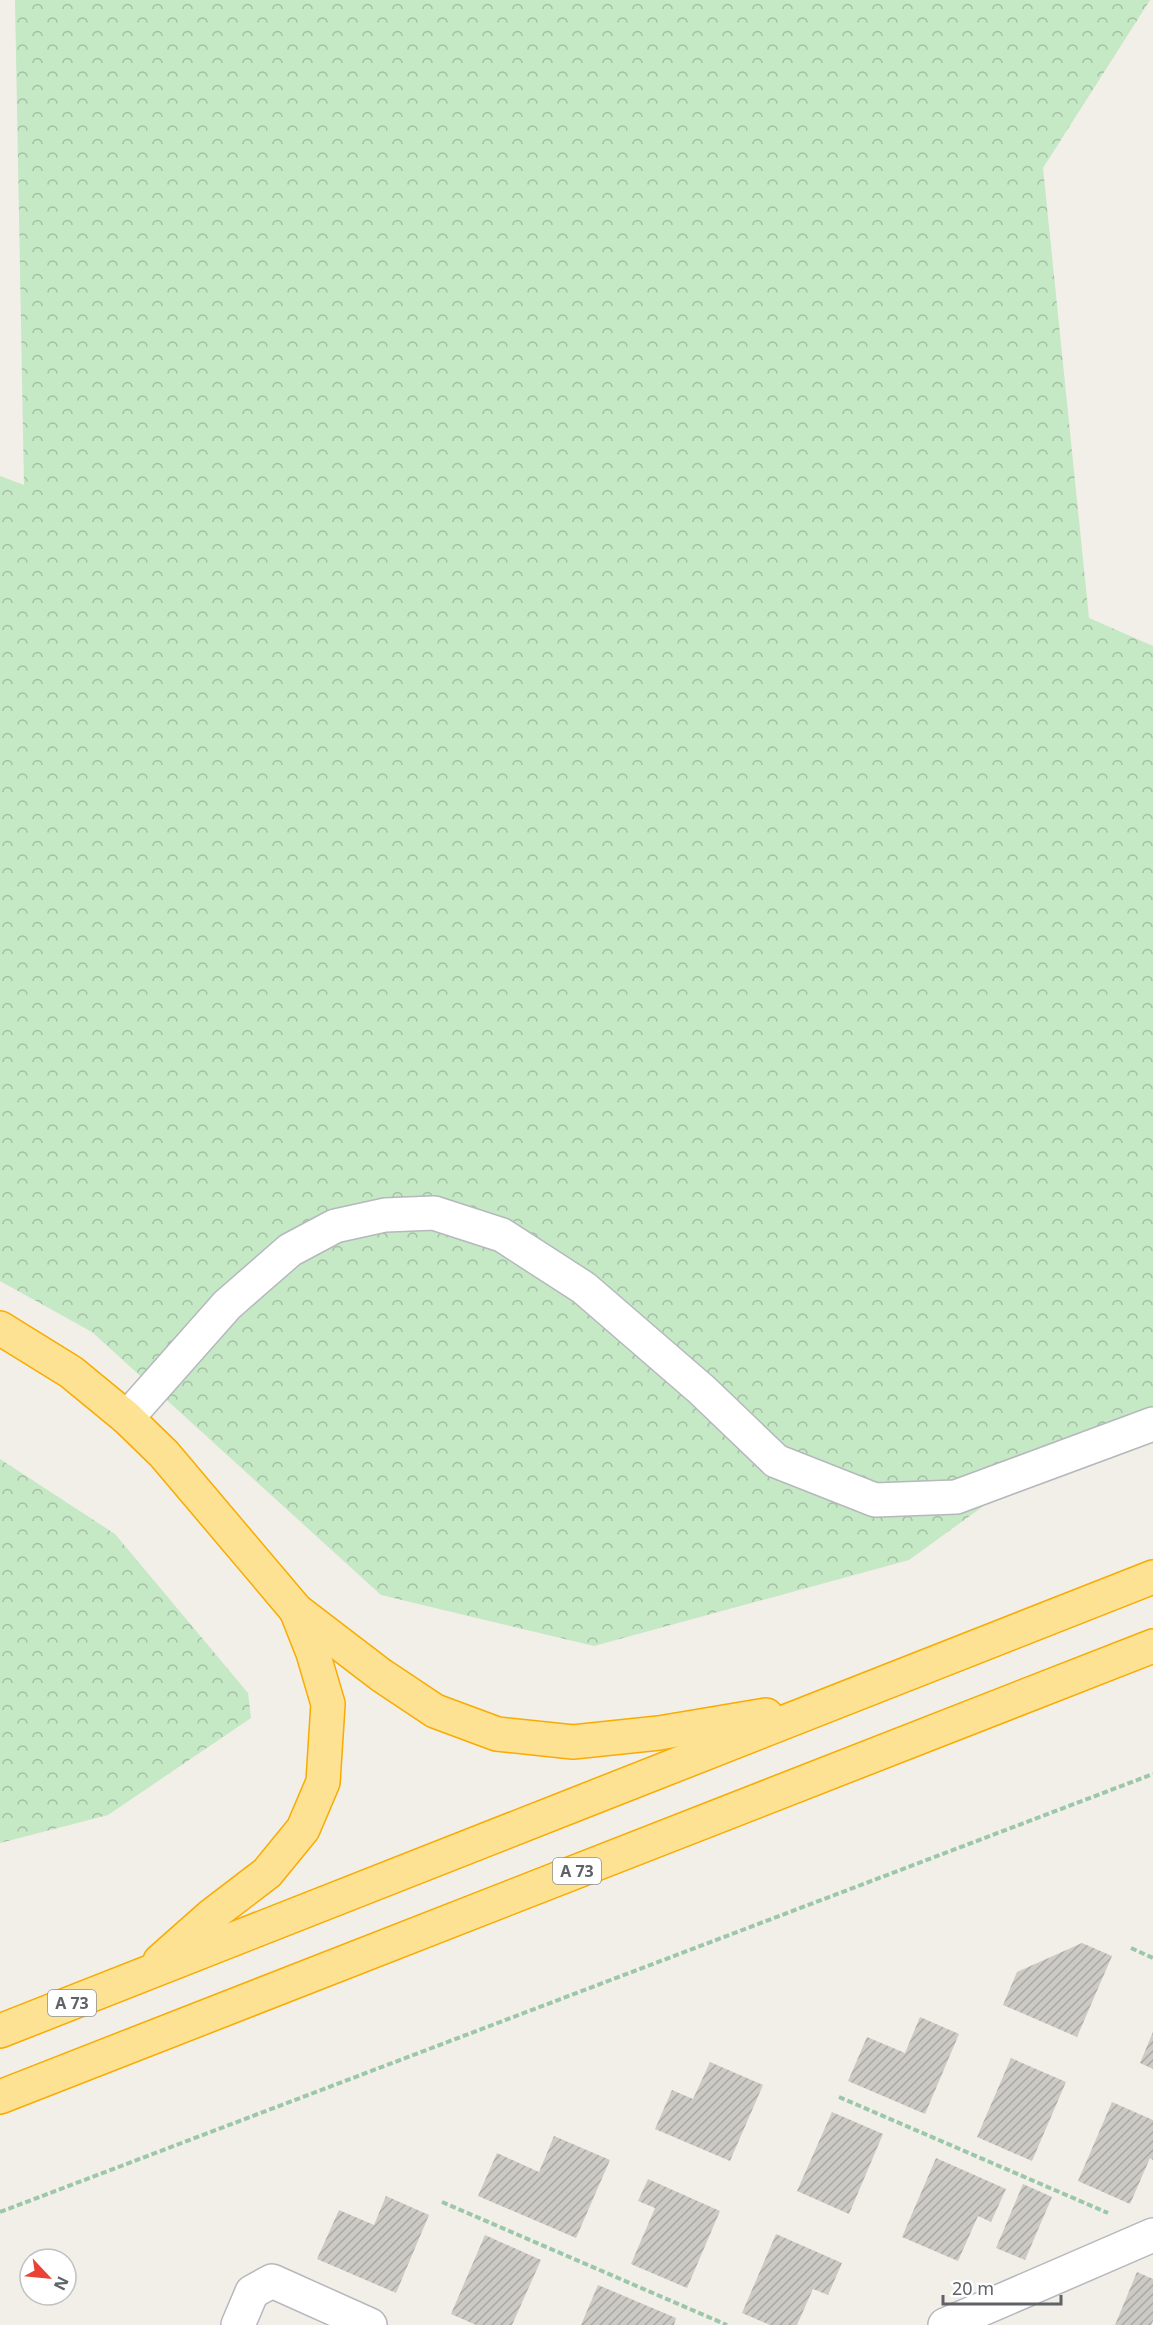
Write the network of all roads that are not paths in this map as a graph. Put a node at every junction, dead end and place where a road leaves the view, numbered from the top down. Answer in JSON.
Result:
{"nodes":[{"id":1,"x":0,"y":1328,"type":"edge"},
{"id":2,"x":128,"y":1418,"type":"junction"},
{"id":3,"x":1153,"y":1424,"type":"edge"},
{"id":4,"x":1153,"y":1577,"type":"edge"},
{"id":5,"x":296,"y":1610,"type":"junction"},
{"id":6,"x":1153,"y":1646,"type":"edge"},
{"id":7,"x":815,"y":1707,"type":"junction"},
{"id":8,"x":145,"y":1975,"type":"junction"},
{"id":9,"x":0,"y":2031,"type":"edge"},
{"id":10,"x":0,"y":2097,"type":"edge"},
{"id":11,"x":1153,"y":2235,"type":"edge"},
{"id":12,"x":238,"y":2325,"type":"edge"},
{"id":13,"x":370,"y":2325,"type":"edge"},
{"id":14,"x":945,"y":2325,"type":"edge"}],
"edges":[{"from":1,"to":2,"type":"highway"},
{"from":2,"to":3,"type":"street"},
{"from":2,"to":5,"type":"highway"},
{"from":4,"to":7,"type":"highway","number":"A 73"},
{"from":5,"to":7,"type":"highway"},
{"from":5,"to":8,"type":"highway"},
{"from":6,"to":10,"type":"highway","number":"A 73"},
{"from":7,"to":8,"type":"highway","number":"A 73"},
{"from":8,"to":9,"type":"highway","number":"A 73"},
{"from":11,"to":14,"type":"street"},
{"from":12,"to":13,"type":"street"}]}
